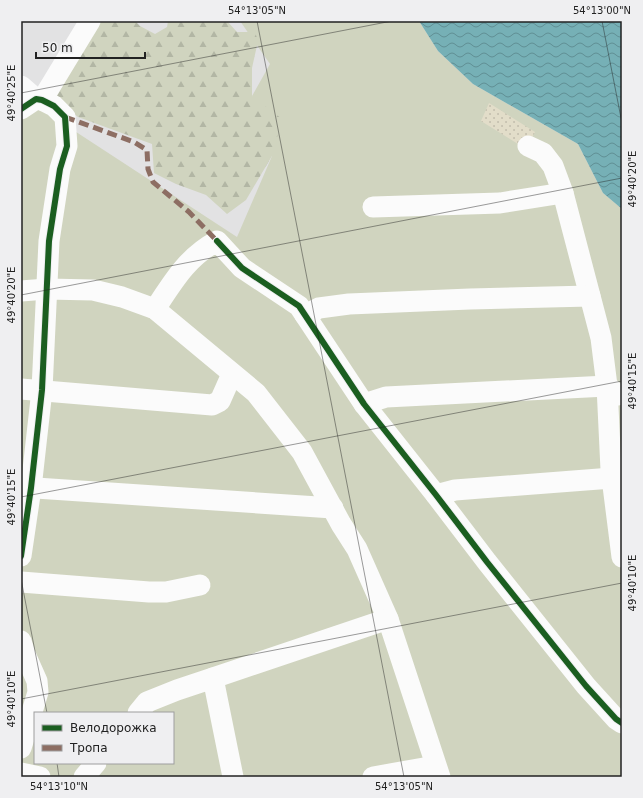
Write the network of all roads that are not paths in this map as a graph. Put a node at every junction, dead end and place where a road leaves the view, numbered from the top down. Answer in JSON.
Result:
{"nodes":[{"id":1,"x":90,"y":21,"type":"edge"},
{"id":2,"x":30,"y":98,"type":"edge"},
{"id":3,"x":528,"y":146,"type":"dead end"},
{"id":4,"x":562,"y":193,"type":"junction"},
{"id":5,"x":373,"y":207,"type":"dead end"},
{"id":6,"x":47,"y":289,"type":"junction"},
{"id":7,"x":21,"y":291,"type":"edge"},
{"id":8,"x":590,"y":296,"type":"junction"},
{"id":9,"x":155,"y":310,"type":"junction"},
{"id":10,"x":305,"y":315,"type":"junction"},
{"id":11,"x":232,"y":374,"type":"junction"},
{"id":12,"x":21,"y":389,"type":"edge"},
{"id":13,"x":42,"y":390,"type":"junction"},
{"id":14,"x":615,"y":392,"type":"edge"},
{"id":15,"x":364,"y":404,"type":"junction"},
{"id":16,"x":612,"y":478,"type":"junction"},
{"id":17,"x":26,"y":488,"type":"edge"},
{"id":18,"x":436,"y":494,"type":"junction"},
{"id":19,"x":333,"y":508,"type":"junction"},
{"id":20,"x":21,"y":556,"type":"edge"},
{"id":21,"x":622,"y":557,"type":"edge"},
{"id":22,"x":21,"y":582,"type":"edge"},
{"id":23,"x":200,"y":585,"type":"dead end"},
{"id":24,"x":388,"y":619,"type":"junction"},
{"id":25,"x":21,"y":641,"type":"edge"},
{"id":26,"x":213,"y":678,"type":"junction"},
{"id":27,"x":29,"y":680,"type":"edge"},
{"id":28,"x":139,"y":712,"type":"edge"},
{"id":29,"x":622,"y":723,"type":"edge"},
{"id":30,"x":21,"y":748,"type":"edge"},
{"id":31,"x":95,"y":764,"type":"edge"},
{"id":32,"x":438,"y":771,"type":"edge"},
{"id":33,"x":21,"y":773,"type":"edge"},
{"id":34,"x":40,"y":777,"type":"edge"},
{"id":35,"x":84,"y":777,"type":"edge"},
{"id":36,"x":233,"y":777,"type":"edge"},
{"id":37,"x":373,"y":777,"type":"edge"}],
"edges":[{"from":1,"to":2,"type":"street"},
{"from":2,"to":6,"type":"street"},
{"from":3,"to":4,"type":"street"},
{"from":4,"to":5,"type":"street"},
{"from":4,"to":8,"type":"street"},
{"from":6,"to":7,"type":"street"},
{"from":6,"to":9,"type":"street"},
{"from":6,"to":13,"type":"street"},
{"from":8,"to":10,"type":"street"},
{"from":8,"to":14,"type":"street"},
{"from":9,"to":10,"type":"street"},
{"from":9,"to":11,"type":"street"},
{"from":10,"to":15,"type":"street"},
{"from":11,"to":13,"type":"street"},
{"from":11,"to":19,"type":"street"},
{"from":12,"to":13,"type":"street"},
{"from":13,"to":17,"type":"street"},
{"from":14,"to":15,"type":"street"},
{"from":14,"to":16,"type":"street"},
{"from":15,"to":18,"type":"street"},
{"from":16,"to":18,"type":"street"},
{"from":16,"to":21,"type":"street"},
{"from":17,"to":19,"type":"street"},
{"from":17,"to":20,"type":"street"},
{"from":18,"to":29,"type":"street"},
{"from":19,"to":24,"type":"street"},
{"from":22,"to":23,"type":"street"},
{"from":24,"to":26,"type":"street"},
{"from":24,"to":32,"type":"street"},
{"from":25,"to":27,"type":"street"},
{"from":26,"to":28,"type":"street"},
{"from":26,"to":36,"type":"street"},
{"from":27,"to":30,"type":"street"},
{"from":31,"to":35,"type":"street"},
{"from":32,"to":37,"type":"street"},
{"from":33,"to":34,"type":"street"}]}
